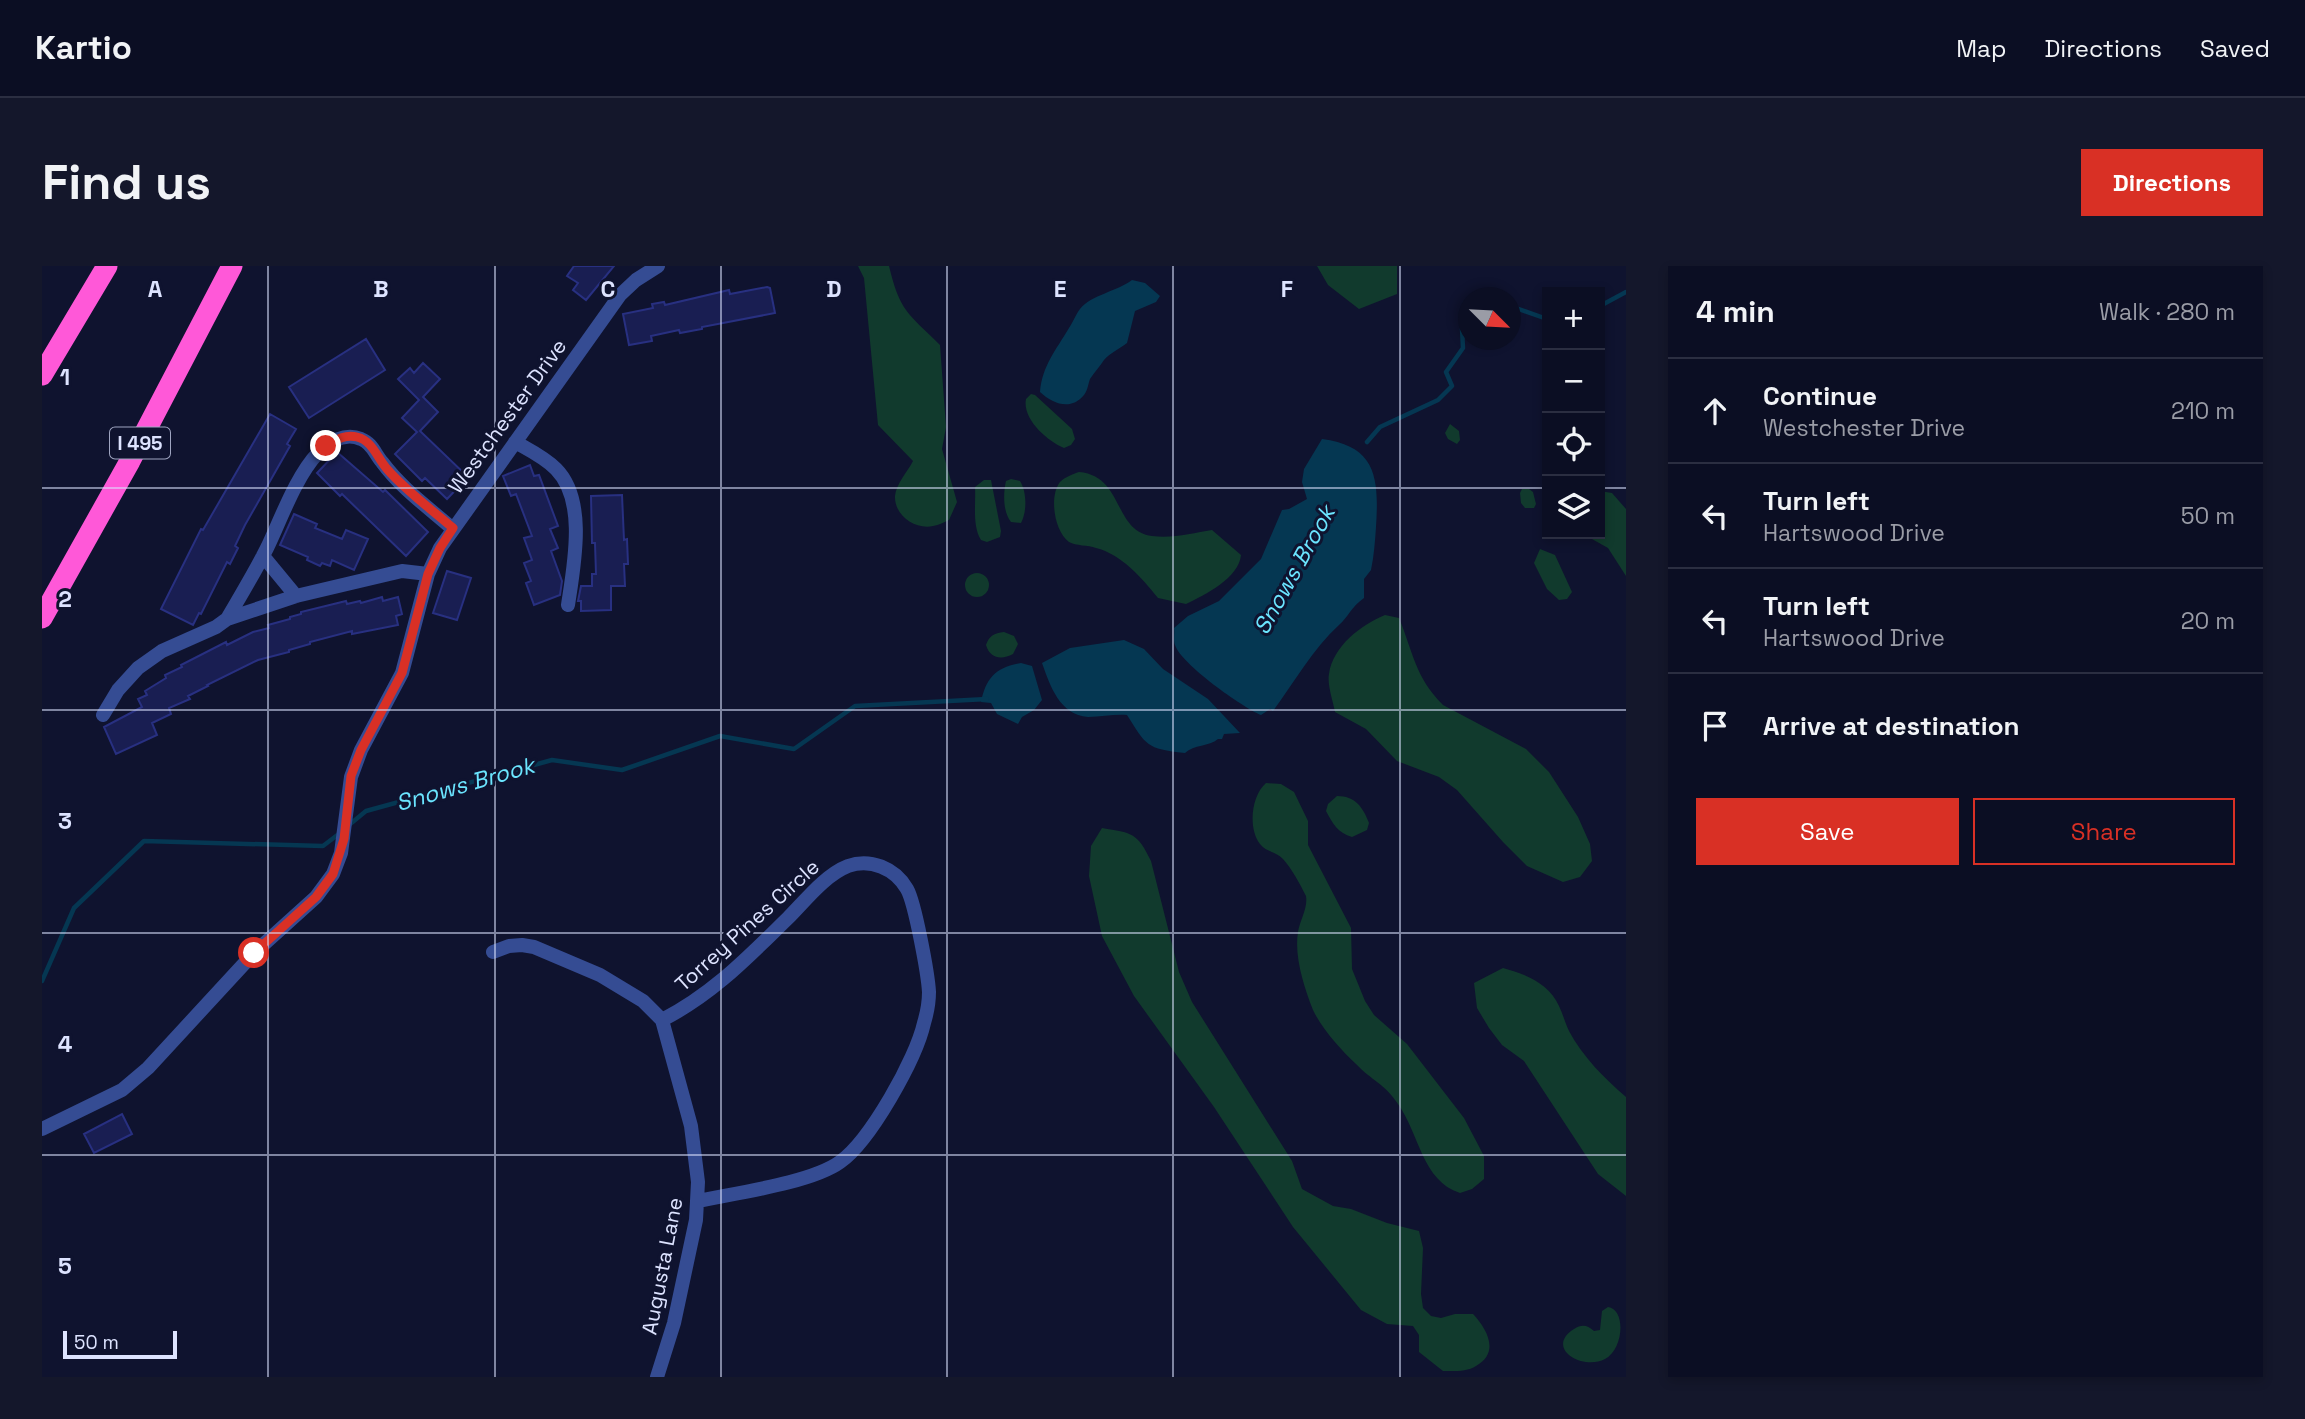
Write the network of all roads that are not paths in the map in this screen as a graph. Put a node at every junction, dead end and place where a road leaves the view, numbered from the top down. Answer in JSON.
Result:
{"nodes":[{"id":1,"x":107,"y":266,"type":"edge"},
{"id":2,"x":232,"y":266,"type":"edge"},
{"id":3,"x":658,"y":266,"type":"edge"},
{"id":4,"x":42,"y":375,"type":"edge"},
{"id":5,"x":515,"y":442,"type":"junction"},
{"id":6,"x":453,"y":528,"type":"junction"},
{"id":7,"x":263,"y":556,"type":"junction"},
{"id":8,"x":428,"y":574,"type":"junction"},
{"id":9,"x":296,"y":596,"type":"junction"},
{"id":10,"x":568,"y":605,"type":"dead end"},
{"id":11,"x":42,"y":618,"type":"edge"},
{"id":12,"x":227,"y":619,"type":"junction"},
{"id":13,"x":103,"y":715,"type":"dead end"},
{"id":14,"x":494,"y":953,"type":"dead end"},
{"id":15,"x":662,"y":1020,"type":"junction"},
{"id":16,"x":42,"y":1129,"type":"edge"},
{"id":17,"x":698,"y":1201,"type":"junction"},
{"id":18,"x":657,"y":1377,"type":"edge"}],
"edges":[{"from":1,"to":4,"type":"highway"},
{"from":2,"to":11,"type":"highway","number":"I 495"},
{"from":3,"to":5,"type":"street","name":"Westchester Drive"},
{"from":5,"to":6,"type":"street","name":"Westchester Drive"},
{"from":5,"to":10,"type":"street"},
{"from":6,"to":7,"type":"street"},
{"from":6,"to":8,"type":"street","name":"Westchester Drive"},
{"from":7,"to":9,"type":"street"},
{"from":7,"to":12,"type":"street"},
{"from":8,"to":9,"type":"street"},
{"from":8,"to":16,"type":"street","name":"Westchester Drive"},
{"from":9,"to":12,"type":"street"},
{"from":12,"to":13,"type":"street"},
{"from":14,"to":15,"type":"street"},
{"from":15,"to":17,"type":"street","name":"Augusta Lane"},
{"from":15,"to":17,"type":"street","name":"Torrey Pines Circle"},
{"from":17,"to":18,"type":"street","name":"Augusta Lane"}]}
